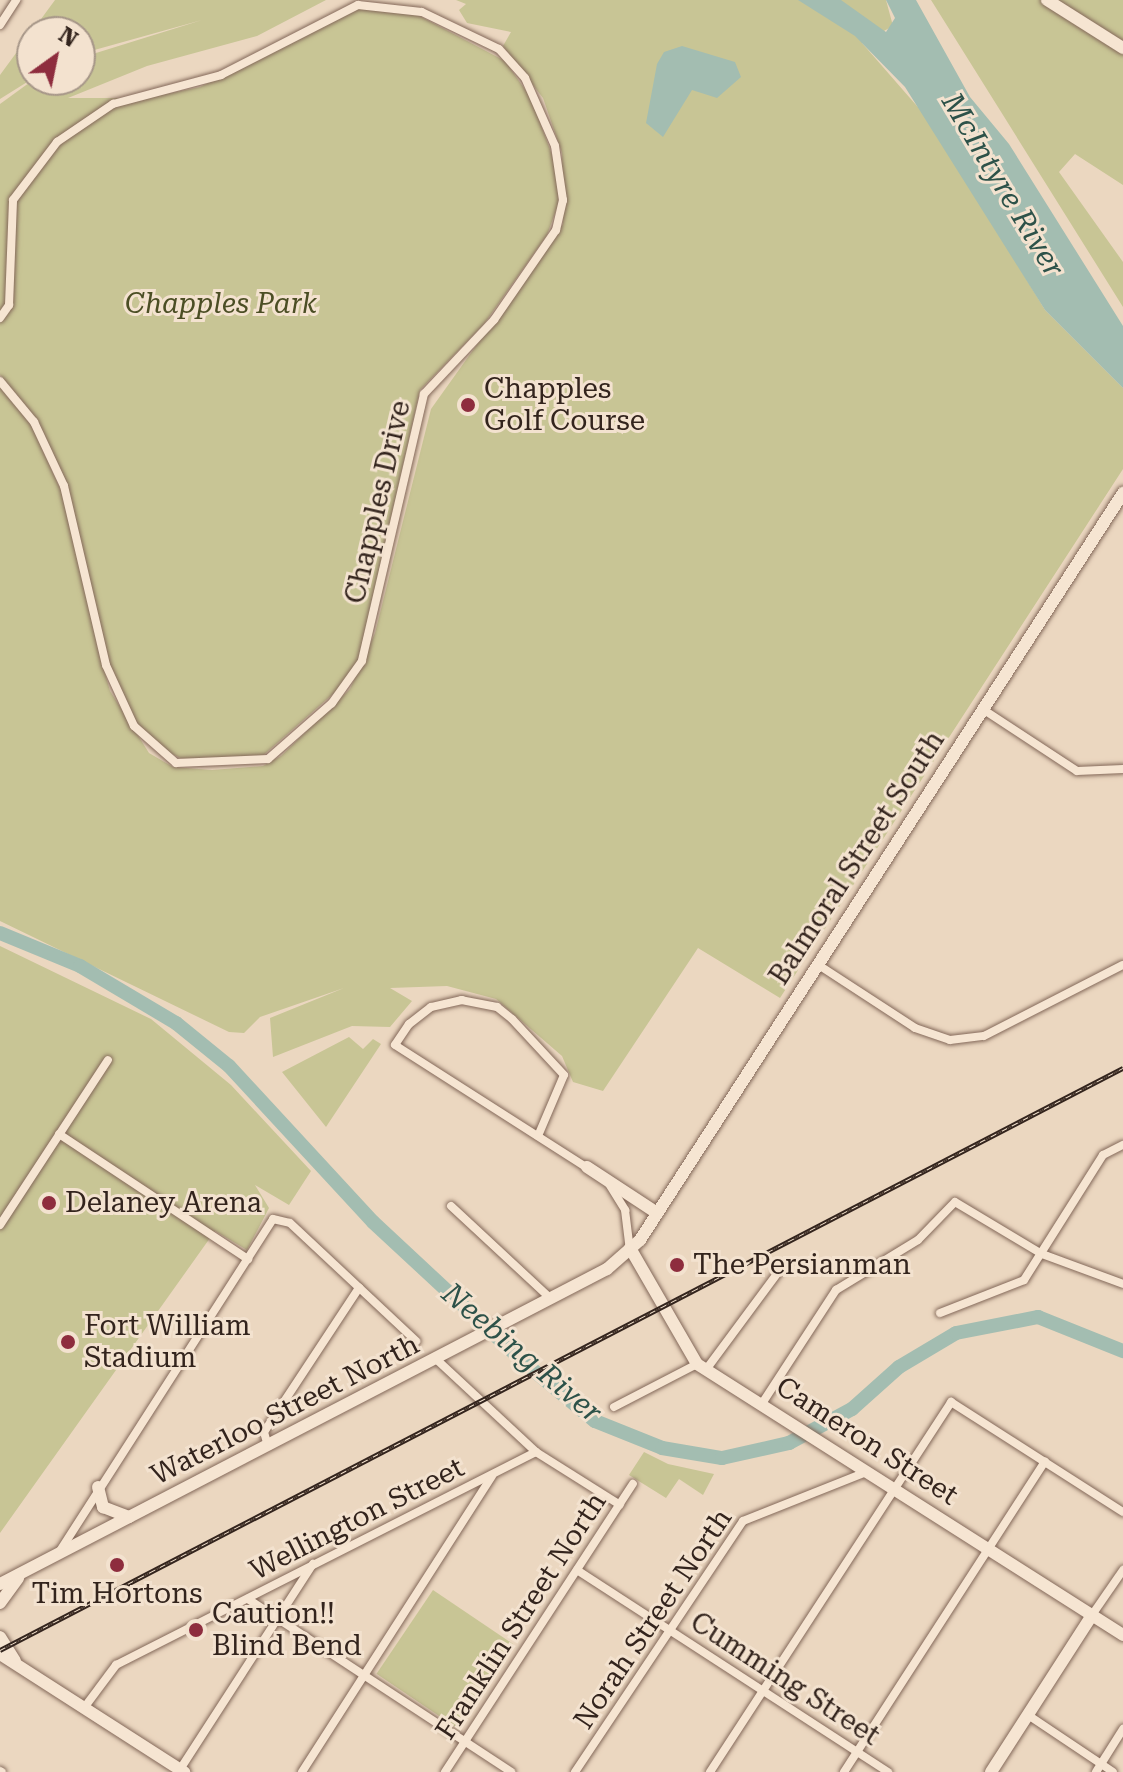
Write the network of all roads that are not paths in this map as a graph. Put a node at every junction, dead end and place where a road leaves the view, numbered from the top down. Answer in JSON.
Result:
{"nodes":[{"id":1,"x":16,"y":0,"type":"edge"},
{"id":2,"x":1047,"y":0,"type":"edge"},
{"id":3,"x":0,"y":25,"type":"edge"},
{"id":4,"x":1123,"y":48,"type":"edge"},
{"id":5,"x":0,"y":318,"type":"edge"},
{"id":6,"x":0,"y":381,"type":"edge"},
{"id":7,"x":1123,"y":493,"type":"edge"},
{"id":8,"x":984,"y":710,"type":"junction"},
{"id":9,"x":1123,"y":769,"type":"edge"},
{"id":10,"x":817,"y":964,"type":"junction"},
{"id":11,"x":1123,"y":965,"type":"edge"},
{"id":12,"x":108,"y":1060,"type":"dead end"},
{"id":13,"x":59,"y":1134,"type":"junction"},
{"id":14,"x":538,"y":1136,"type":"junction"},
{"id":15,"x":1123,"y":1145,"type":"edge"},
{"id":16,"x":587,"y":1167,"type":"junction"},
{"id":17,"x":451,"y":1206,"type":"dead end"},
{"id":18,"x":657,"y":1213,"type":"junction"},
{"id":19,"x":0,"y":1225,"type":"edge"},
{"id":20,"x":630,"y":1248,"type":"junction"},
{"id":21,"x":1042,"y":1254,"type":"junction"},
{"id":22,"x":248,"y":1259,"type":"junction"},
{"id":23,"x":779,"y":1271,"type":"dead end"},
{"id":24,"x":1123,"y":1284,"type":"edge"},
{"id":25,"x":359,"y":1288,"type":"junction"},
{"id":26,"x":550,"y":1298,"type":"junction"},
{"id":27,"x":940,"y":1313,"type":"dead end"},
{"id":28,"x":416,"y":1341,"type":"dead end"},
{"id":29,"x":436,"y":1359,"type":"junction"},
{"id":30,"x":702,"y":1366,"type":"junction"},
{"id":31,"x":763,"y":1402,"type":"junction"},
{"id":32,"x":614,"y":1407,"type":"dead end"},
{"id":33,"x":268,"y":1446,"type":"junction"},
{"id":34,"x":536,"y":1452,"type":"junction"},
{"id":35,"x":1045,"y":1461,"type":"junction"},
{"id":36,"x":868,"y":1471,"type":"junction"},
{"id":37,"x":492,"y":1475,"type":"junction"},
{"id":38,"x":633,"y":1484,"type":"dead end"},
{"id":39,"x":98,"y":1487,"type":"junction"},
{"id":40,"x":894,"y":1488,"type":"junction"},
{"id":41,"x":620,"y":1505,"type":"junction"},
{"id":42,"x":1123,"y":1512,"type":"edge"},
{"id":43,"x":129,"y":1517,"type":"junction"},
{"id":44,"x":988,"y":1548,"type":"junction"},
{"id":45,"x":58,"y":1554,"type":"junction"},
{"id":46,"x":313,"y":1564,"type":"junction"},
{"id":47,"x":577,"y":1570,"type":"junction"},
{"id":48,"x":1123,"y":1570,"type":"edge"},
{"id":49,"x":22,"y":1572,"type":"junction"},
{"id":50,"x":0,"y":1581,"type":"edge"},
{"id":51,"x":248,"y":1599,"type":"junction"},
{"id":52,"x":0,"y":1603,"type":"edge"},
{"id":53,"x":1092,"y":1615,"type":"junction"},
{"id":54,"x":276,"y":1621,"type":"junction"},
{"id":55,"x":669,"y":1630,"type":"junction"},
{"id":56,"x":1123,"y":1635,"type":"edge"},
{"id":57,"x":0,"y":1637,"type":"edge"},
{"id":58,"x":0,"y":1654,"type":"edge"},
{"id":59,"x":19,"y":1667,"type":"junction"},
{"id":60,"x":364,"y":1677,"type":"junction"},
{"id":61,"x":762,"y":1691,"type":"junction"},
{"id":62,"x":84,"y":1708,"type":"junction"},
{"id":63,"x":1028,"y":1715,"type":"junction"},
{"id":64,"x":1123,"y":1729,"type":"edge"},
{"id":65,"x":465,"y":1742,"type":"junction"},
{"id":66,"x":857,"y":1752,"type":"junction"},
{"id":67,"x":1098,"y":1768,"type":"edge"},
{"id":68,"x":181,"y":1771,"type":"edge"},
{"id":69,"x":302,"y":1772,"type":"edge"},
{"id":70,"x":445,"y":1772,"type":"edge"},
{"id":71,"x":511,"y":1772,"type":"edge"},
{"id":72,"x":575,"y":1772,"type":"edge"},
{"id":73,"x":710,"y":1772,"type":"edge"},
{"id":74,"x":844,"y":1772,"type":"edge"},
{"id":75,"x":888,"y":1772,"type":"edge"},
{"id":76,"x":991,"y":1772,"type":"edge"},
{"id":77,"x":1113,"y":1772,"type":"edge"}],
"edges":[{"from":1,"to":3,"type":"street"},
{"from":2,"to":4,"type":"main road"},
{"from":5,"to":6,"type":"street","name":"Chapples Drive"},
{"from":7,"to":8,"type":"main road","name":"Balmoral Street South"},
{"from":8,"to":9,"type":"street"},
{"from":8,"to":10,"type":"main road","name":"Balmoral Street South"},
{"from":10,"to":11,"type":"street"},
{"from":10,"to":18,"type":"main road","name":"Balmoral Street South"},
{"from":12,"to":13,"type":"street"},
{"from":13,"to":19,"type":"street"},
{"from":13,"to":22,"type":"street"},
{"from":14,"to":14,"type":"street"},
{"from":14,"to":16,"type":"street"},
{"from":15,"to":21,"type":"street"},
{"from":16,"to":18,"type":"main road"},
{"from":16,"to":20,"type":"street"},
{"from":17,"to":26,"type":"street"},
{"from":18,"to":20,"type":"main road","name":"Balmoral Street South"},
{"from":20,"to":26,"type":"main road","name":"Waterloo Street North"},
{"from":20,"to":30,"type":"main road","name":"Cameron Street"},
{"from":21,"to":24,"type":"street"},
{"from":21,"to":27,"type":"street"},
{"from":21,"to":31,"type":"street"},
{"from":22,"to":25,"type":"street"},
{"from":22,"to":39,"type":"street"},
{"from":23,"to":30,"type":"street"},
{"from":25,"to":28,"type":"street"},
{"from":25,"to":33,"type":"street"},
{"from":26,"to":29,"type":"main road","name":"Waterloo Street North"},
{"from":29,"to":33,"type":"main road","name":"Waterloo Street North"},
{"from":29,"to":34,"type":"street"},
{"from":30,"to":31,"type":"main road","name":"Cameron Street"},
{"from":30,"to":32,"type":"street"},
{"from":31,"to":36,"type":"main road","name":"Cameron Street"},
{"from":33,"to":43,"type":"main road","name":"Waterloo Street North"},
{"from":34,"to":37,"type":"street","name":"Wellington Street"},
{"from":34,"to":41,"type":"street"},
{"from":35,"to":40,"type":"street"},
{"from":35,"to":42,"type":"street"},
{"from":35,"to":44,"type":"street"},
{"from":36,"to":40,"type":"main road","name":"Cameron Street"},
{"from":36,"to":55,"type":"street","name":"Norah Street North"},
{"from":37,"to":46,"type":"street","name":"Wellington Street"},
{"from":37,"to":60,"type":"street"},
{"from":38,"to":41,"type":"street","name":"Franklin Street North"},
{"from":39,"to":43,"type":"main road"},
{"from":39,"to":45,"type":"street"},
{"from":40,"to":44,"type":"main road","name":"Cameron Street"},
{"from":40,"to":61,"type":"street"},
{"from":41,"to":47,"type":"street","name":"Franklin Street North"},
{"from":43,"to":45,"type":"main road","name":"Waterloo Street North"},
{"from":44,"to":53,"type":"main road","name":"Cameron Street"},
{"from":44,"to":66,"type":"street"},
{"from":45,"to":49,"type":"main road","name":"Waterloo Street North"},
{"from":46,"to":51,"type":"street","name":"Wellington Street"},
{"from":46,"to":54,"type":"street"},
{"from":47,"to":55,"type":"street","name":"Cumming Street"},
{"from":47,"to":65,"type":"street","name":"Franklin Street North"},
{"from":48,"to":53,"type":"street"},
{"from":49,"to":50,"type":"main road","name":"Waterloo Street North"},
{"from":49,"to":52,"type":"main road"},
{"from":51,"to":54,"type":"street"},
{"from":51,"to":62,"type":"street","name":"Wellington Street"},
{"from":53,"to":56,"type":"main road","name":"Cameron Street"},
{"from":53,"to":63,"type":"main road"},
{"from":54,"to":60,"type":"street"},
{"from":54,"to":68,"type":"street"},
{"from":55,"to":61,"type":"street","name":"Cumming Street"},
{"from":55,"to":72,"type":"street","name":"Norah Street North"},
{"from":57,"to":59,"type":"main road"},
{"from":58,"to":59,"type":"main road"},
{"from":59,"to":62,"type":"main road"},
{"from":60,"to":65,"type":"street"},
{"from":60,"to":69,"type":"street"},
{"from":61,"to":66,"type":"street","name":"Cumming Street"},
{"from":61,"to":73,"type":"street"},
{"from":62,"to":68,"type":"main road"},
{"from":63,"to":67,"type":"street"},
{"from":63,"to":76,"type":"main road"},
{"from":64,"to":67,"type":"street"},
{"from":65,"to":70,"type":"street","name":"Franklin Street North"},
{"from":65,"to":71,"type":"street"},
{"from":66,"to":74,"type":"street"},
{"from":66,"to":75,"type":"street","name":"Cumming Street"},
{"from":67,"to":77,"type":"street"}]}
